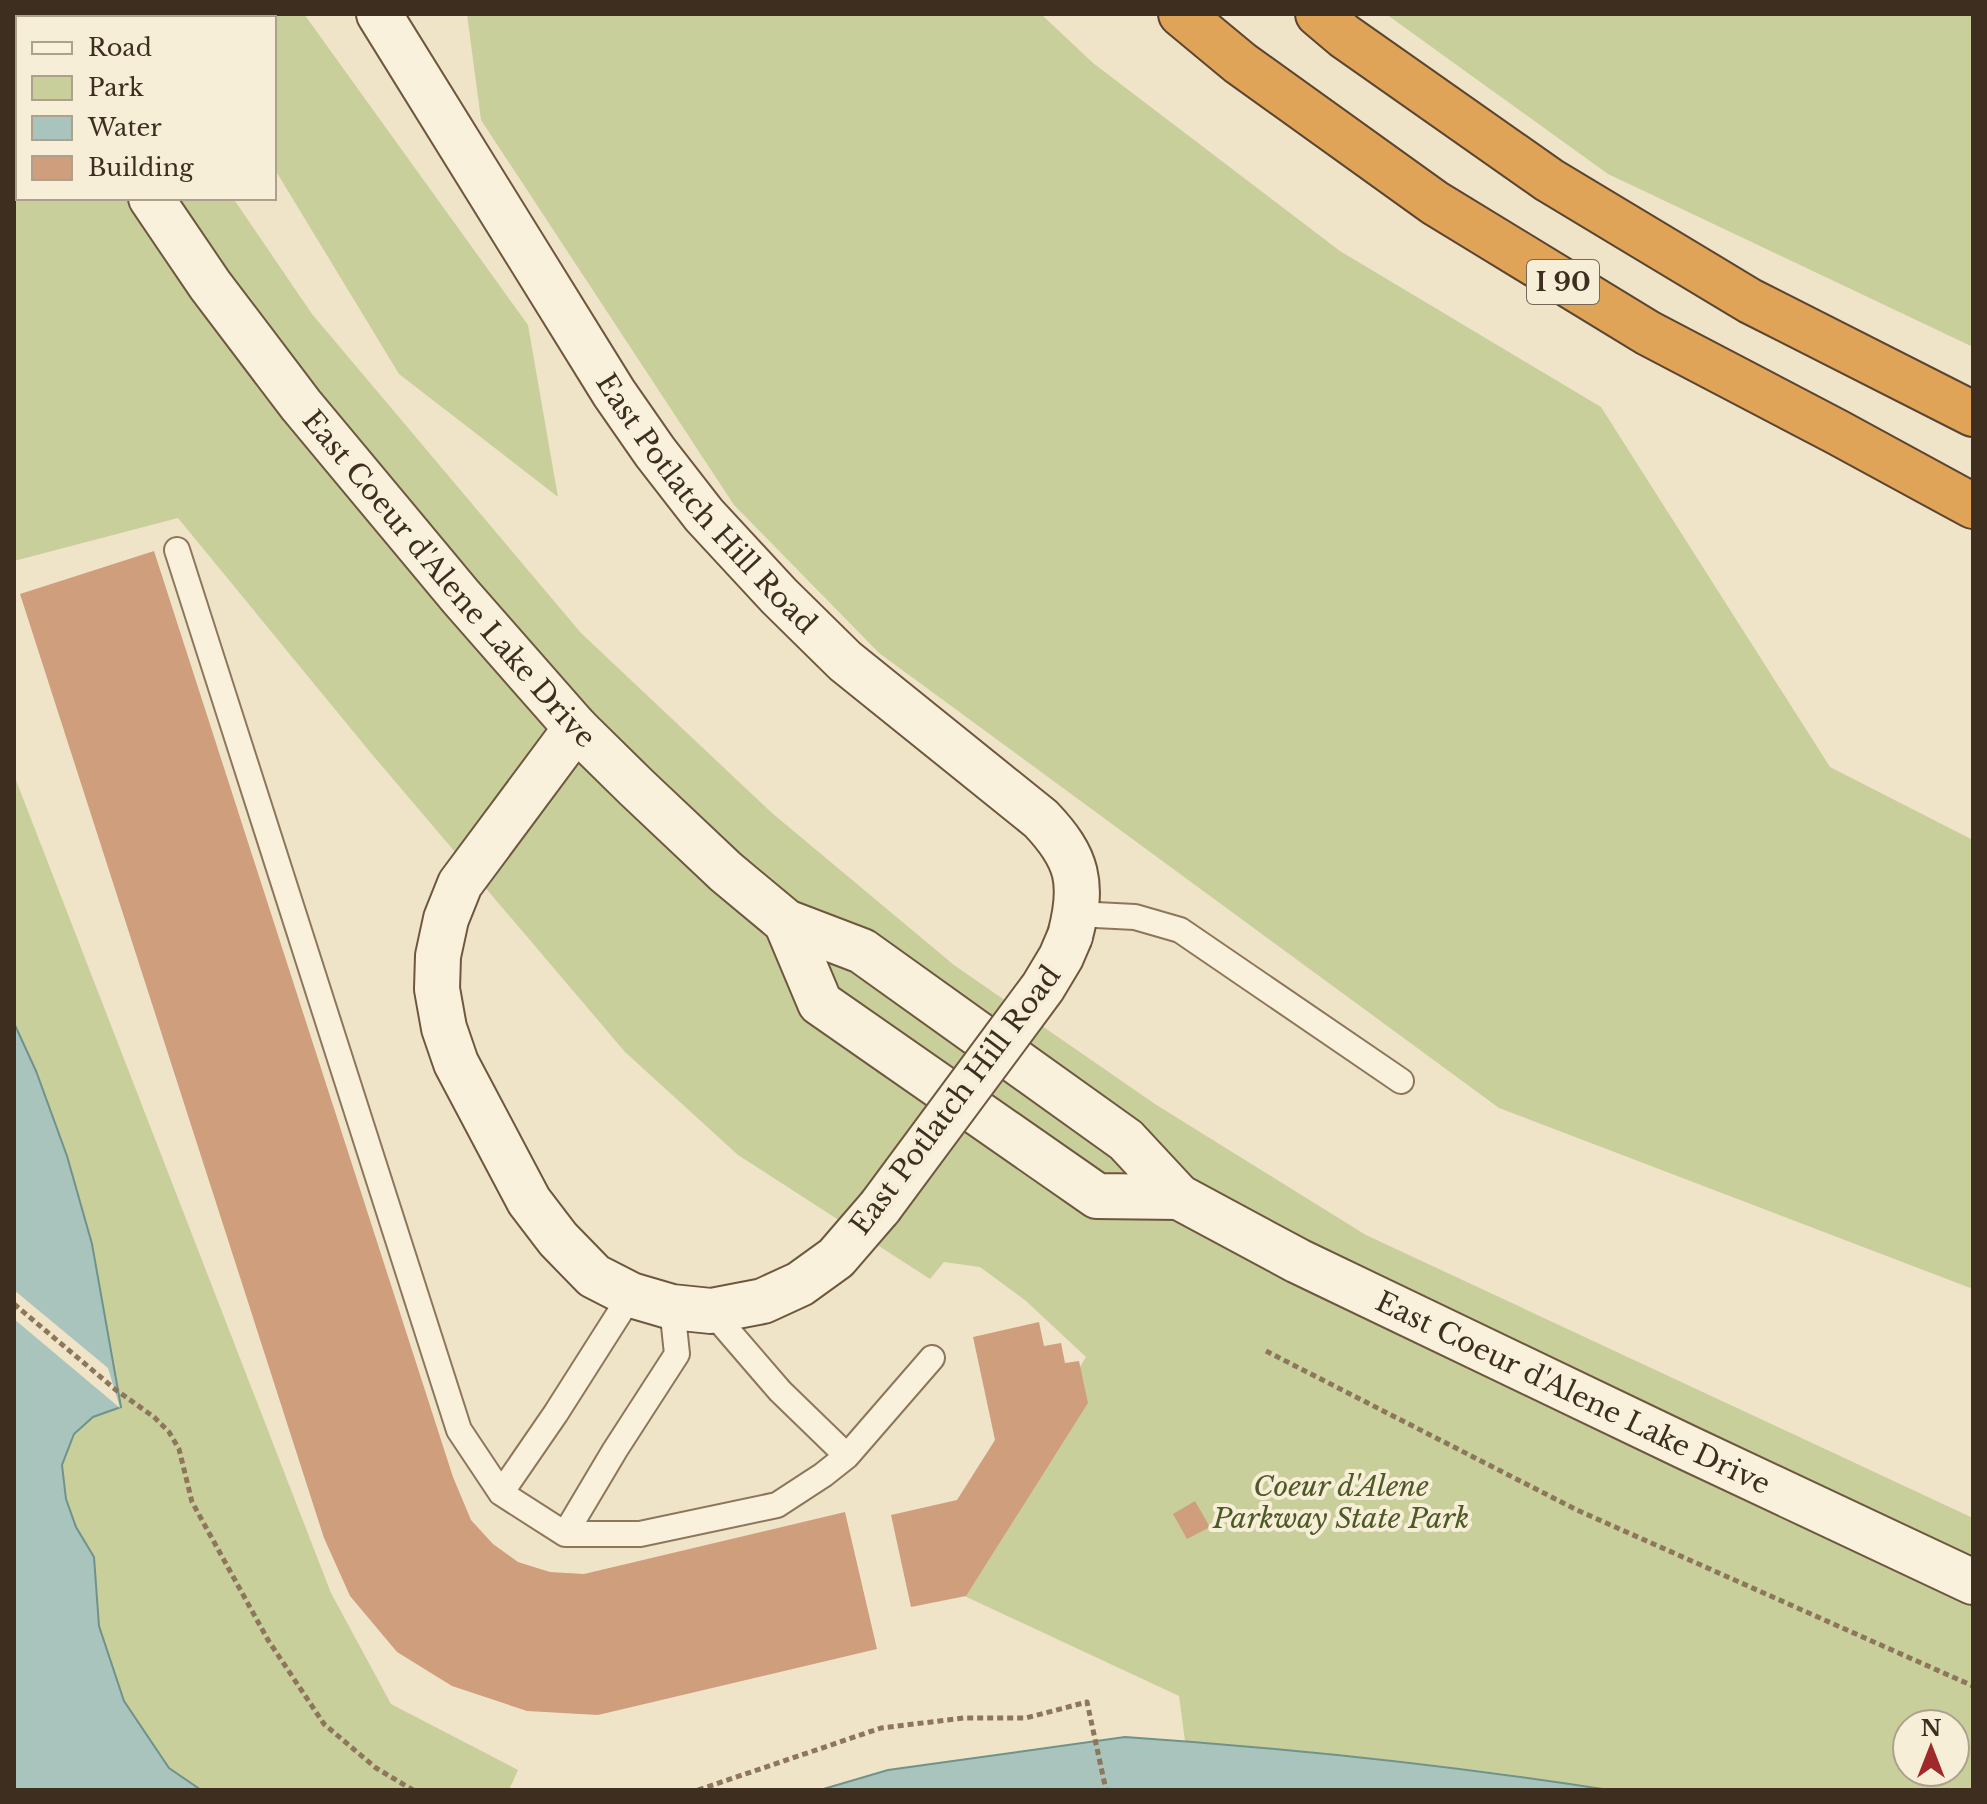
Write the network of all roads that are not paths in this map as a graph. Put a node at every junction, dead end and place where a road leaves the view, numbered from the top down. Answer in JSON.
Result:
{"nodes":[{"id":1,"x":379,"y":14,"type":"edge"},
{"id":2,"x":1181,"y":14,"type":"edge"},
{"id":3,"x":1318,"y":14,"type":"edge"},
{"id":4,"x":152,"y":200,"type":"edge"},
{"id":5,"x":1973,"y":414,"type":"edge"},
{"id":6,"x":1973,"y":506,"type":"edge"},
{"id":7,"x":177,"y":550,"type":"dead end"},
{"id":8,"x":576,"y":728,"type":"junction"},
{"id":9,"x":786,"y":922,"type":"junction"},
{"id":10,"x":1073,"y":925,"type":"junction"},
{"id":11,"x":1401,"y":1081,"type":"dead end"},
{"id":12,"x":1179,"y":1197,"type":"junction"},
{"id":13,"x":671,"y":1305,"type":"junction"},
{"id":14,"x":932,"y":1358,"type":"dead end"},
{"id":15,"x":847,"y":1456,"type":"junction"},
{"id":16,"x":501,"y":1493,"type":"junction"},
{"id":17,"x":565,"y":1534,"type":"junction"},
{"id":18,"x":1973,"y":1582,"type":"edge"}],
"edges":[{"from":1,"to":10,"type":"street","name":"East Potlatch Hill Road"},
{"from":2,"to":6,"type":"highway","number":"I 90"},
{"from":3,"to":5,"type":"highway"},
{"from":4,"to":8,"type":"street","name":"East Coeur d'Alene Lake Drive"},
{"from":7,"to":16,"type":"lane"},
{"from":8,"to":9,"type":"street","name":"East Coeur d'Alene Lake Drive"},
{"from":8,"to":13,"type":"street"},
{"from":9,"to":12,"type":"street","name":"East Coeur d'Alene Lake Drive"},
{"from":9,"to":12,"type":"street","name":"East Coeur d'Alene Lake Drive"},
{"from":10,"to":11,"type":"lane"},
{"from":10,"to":13,"type":"street","name":"East Potlatch Hill Road","bridge":true},
{"from":12,"to":18,"type":"street","name":"East Coeur d'Alene Lake Drive"},
{"from":13,"to":15,"type":"lane"},
{"from":13,"to":16,"type":"lane"},
{"from":13,"to":17,"type":"lane"},
{"from":14,"to":15,"type":"lane"},
{"from":15,"to":17,"type":"lane"},
{"from":16,"to":17,"type":"lane"}]}
